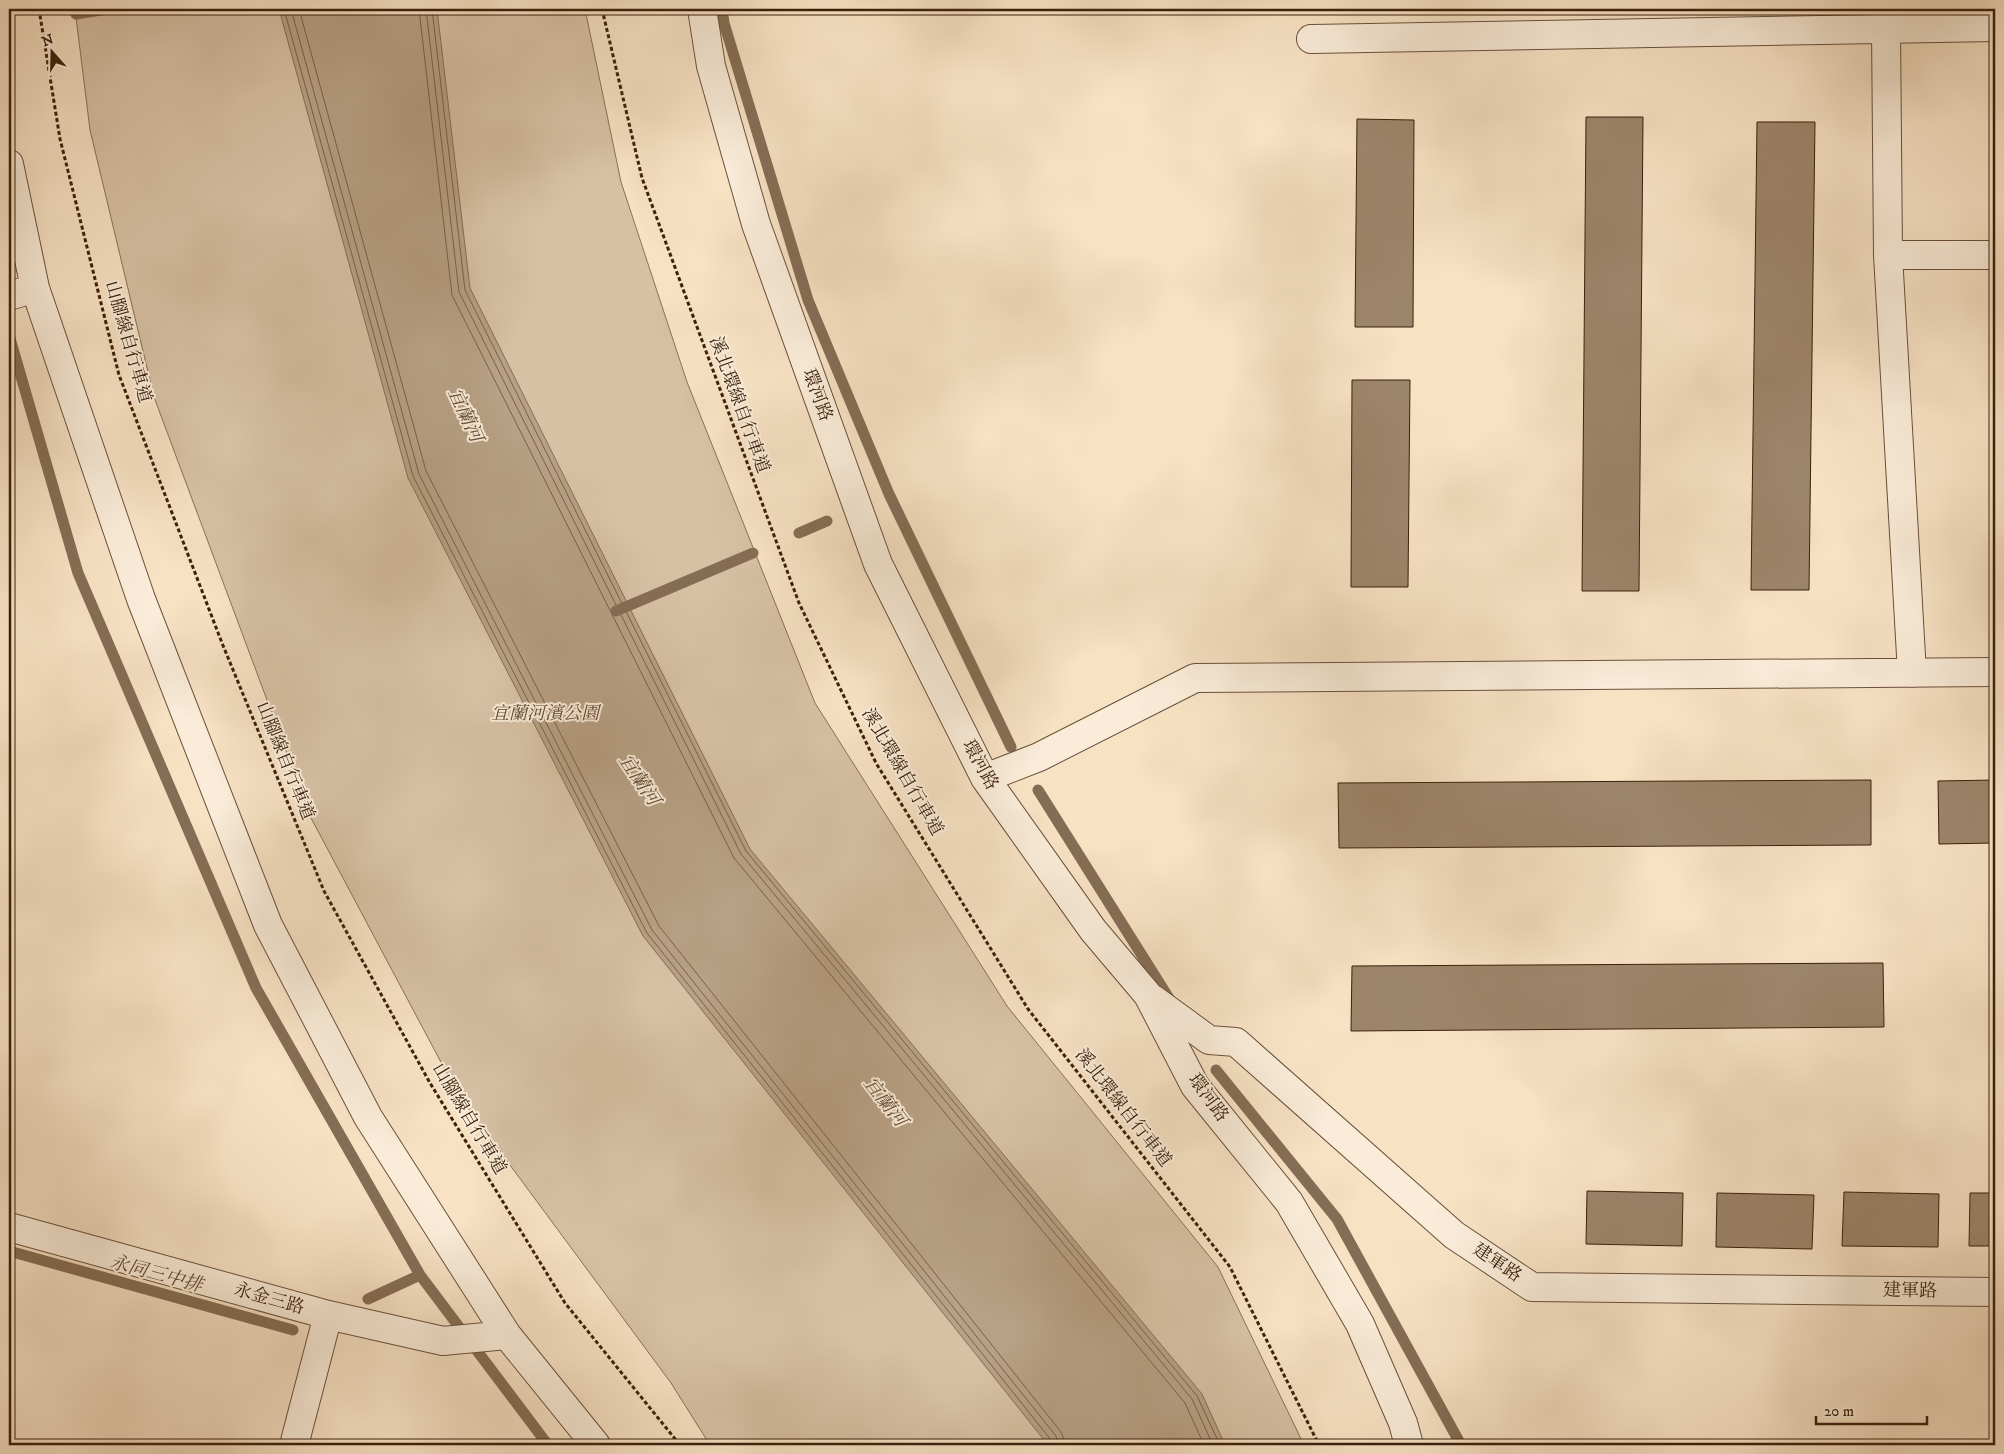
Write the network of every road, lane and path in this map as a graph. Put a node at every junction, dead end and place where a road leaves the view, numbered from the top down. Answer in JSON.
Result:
{"nodes":[{"id":1,"x":39,"y":9,"type":"edge"},
{"id":2,"x":602,"y":9,"type":"edge"},
{"id":3,"x":702,"y":9,"type":"edge"},
{"id":4,"x":1995,"y":27,"type":"edge"},
{"id":5,"x":1886,"y":28,"type":"junction"},
{"id":6,"x":1310,"y":40,"type":"dead end"},
{"id":7,"x":9,"y":164,"type":"edge"},
{"id":8,"x":1888,"y":255,"type":"junction"},
{"id":9,"x":1995,"y":255,"type":"edge"},
{"id":10,"x":34,"y":288,"type":"junction"},
{"id":11,"x":9,"y":296,"type":"edge"},
{"id":12,"x":1912,"y":672,"type":"junction"},
{"id":13,"x":1995,"y":672,"type":"edge"},
{"id":14,"x":985,"y":778,"type":"junction"},
{"id":15,"x":1148,"y":995,"type":"junction"},
{"id":16,"x":9,"y":1227,"type":"edge"},
{"id":17,"x":1995,"y":1292,"type":"edge"},
{"id":18,"x":328,"y":1316,"type":"junction"},
{"id":19,"x":506,"y":1336,"type":"junction"},
{"id":20,"x":294,"y":1445,"type":"edge"},
{"id":21,"x":596,"y":1445,"type":"edge"},
{"id":22,"x":680,"y":1445,"type":"edge"},
{"id":23,"x":1320,"y":1445,"type":"edge"},
{"id":24,"x":1409,"y":1445,"type":"edge"}],
"edges":[{"from":1,"to":22,"type":"path","name":"山腳線自行車道"},
{"from":2,"to":23,"type":"path","name":"溪北環線自行車道"},
{"from":3,"to":14,"type":"street","name":"環河路"},
{"from":4,"to":5,"type":"street"},
{"from":5,"to":6,"type":"street"},
{"from":5,"to":8,"type":"street"},
{"from":7,"to":10,"type":"street"},
{"from":8,"to":9,"type":"street"},
{"from":8,"to":12,"type":"street"},
{"from":10,"to":11,"type":"street"},
{"from":10,"to":19,"type":"street"},
{"from":12,"to":13,"type":"street"},
{"from":12,"to":14,"type":"street"},
{"from":14,"to":15,"type":"street","name":"環河路"},
{"from":15,"to":17,"type":"street","name":"建軍路"},
{"from":15,"to":24,"type":"street","name":"環河路"},
{"from":16,"to":18,"type":"street","name":"永金三路"},
{"from":18,"to":19,"type":"street","name":"永金三路"},
{"from":18,"to":20,"type":"street"},
{"from":19,"to":21,"type":"street"}]}
